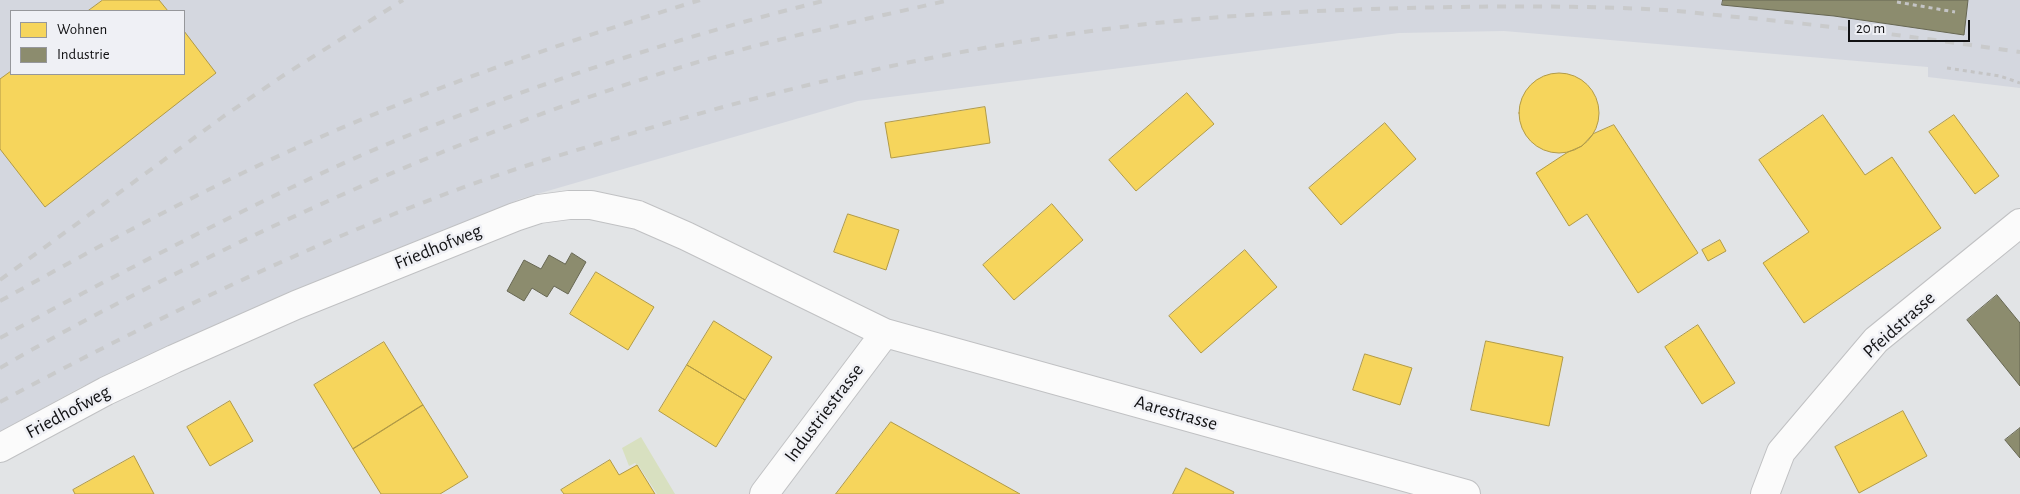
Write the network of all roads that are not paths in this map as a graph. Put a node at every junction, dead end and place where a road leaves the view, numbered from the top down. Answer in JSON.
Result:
{"nodes":[{"id":1,"x":2020,"y":223,"type":"edge"},
{"id":2,"x":885,"y":333,"type":"junction"},
{"id":3,"x":0,"y":448,"type":"edge"},
{"id":4,"x":764,"y":494,"type":"edge"},
{"id":5,"x":1466,"y":494,"type":"edge"},
{"id":6,"x":1765,"y":494,"type":"edge"}],
"edges":[{"from":1,"to":6,"type":"street","name":"Pfeidstrasse"},
{"from":2,"to":3,"type":"street","name":"Friedhofweg"},
{"from":2,"to":4,"type":"street","name":"Industriestrasse"},
{"from":2,"to":5,"type":"street","name":"Aarestrasse"}]}
